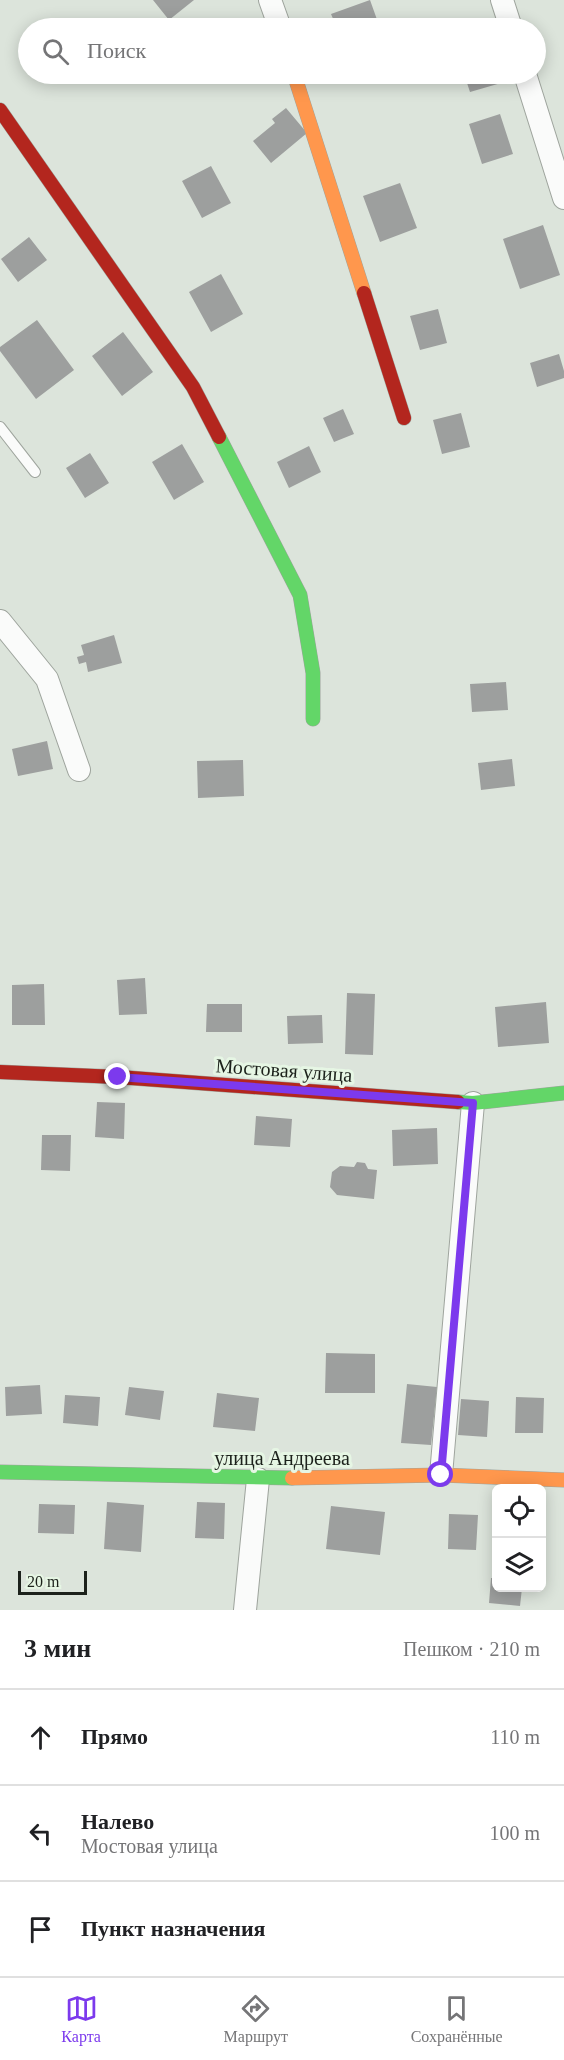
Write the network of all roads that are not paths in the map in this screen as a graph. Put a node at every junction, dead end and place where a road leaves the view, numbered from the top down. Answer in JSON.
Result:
{"nodes":[{"id":1,"x":270,"y":0,"type":"edge"},
{"id":2,"x":502,"y":0,"type":"edge"},
{"id":3,"x":276,"y":18,"type":"edge"},
{"id":4,"x":508,"y":18,"type":"edge"},
{"id":5,"x":297,"y":84,"type":"edge"},
{"id":6,"x":528,"y":84,"type":"edge"},
{"id":7,"x":0,"y":110,"type":"edge"},
{"id":8,"x":564,"y":198,"type":"edge"},
{"id":9,"x":404,"y":418,"type":"dead end"},
{"id":10,"x":0,"y":426,"type":"edge"},
{"id":11,"x":34,"y":472,"type":"dead end"},
{"id":12,"x":0,"y":621,"type":"edge"},
{"id":13,"x":313,"y":718,"type":"dead end"},
{"id":14,"x":79,"y":770,"type":"dead end"},
{"id":15,"x":0,"y":1072,"type":"edge"},
{"id":16,"x":564,"y":1094,"type":"edge"},
{"id":17,"x":473,"y":1103,"type":"junction"},
{"id":18,"x":0,"y":1472,"type":"edge"},
{"id":19,"x":441,"y":1475,"type":"junction"},
{"id":20,"x":258,"y":1479,"type":"junction"},
{"id":21,"x":564,"y":1480,"type":"edge"},
{"id":22,"x":245,"y":1610,"type":"edge"}],
"edges":[{"from":1,"to":3,"type":"street"},
{"from":2,"to":4,"type":"street"},
{"from":5,"to":9,"type":"street"},
{"from":6,"to":8,"type":"street"},
{"from":7,"to":13,"type":"street"},
{"from":10,"to":11,"type":"lane"},
{"from":12,"to":14,"type":"street"},
{"from":15,"to":17,"type":"street","name":"Мостовая улица"},
{"from":16,"to":17,"type":"street","name":"Мостовая улица"},
{"from":17,"to":19,"type":"street"},
{"from":18,"to":20,"type":"street","name":"улица Андреева"},
{"from":19,"to":20,"type":"street","name":"улица Андреева"},
{"from":19,"to":21,"type":"street","name":"улица Андреева"},
{"from":20,"to":22,"type":"street"}]}
